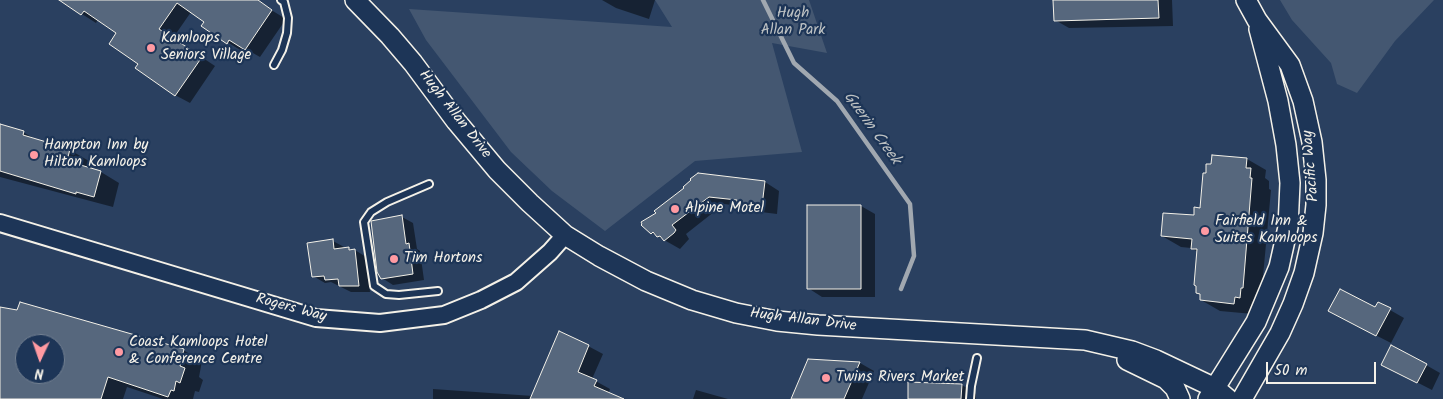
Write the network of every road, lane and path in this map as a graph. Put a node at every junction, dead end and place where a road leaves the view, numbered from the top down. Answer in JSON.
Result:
{"nodes":[{"id":1,"x":281,"y":0,"type":"edge"},
{"id":2,"x":355,"y":0,"type":"edge"},
{"id":3,"x":1246,"y":0,"type":"edge"},
{"id":4,"x":1257,"y":20,"type":"junction"},
{"id":5,"x":274,"y":65,"type":"dead end"},
{"id":6,"x":1312,"y":142,"type":"junction"},
{"id":7,"x":1286,"y":145,"type":"junction"},
{"id":8,"x":428,"y":184,"type":"dead end"},
{"id":9,"x":0,"y":223,"type":"edge"},
{"id":10,"x":565,"y":235,"type":"junction"},
{"id":11,"x":438,"y":291,"type":"dead end"},
{"id":12,"x":1085,"y":340,"type":"junction"},
{"id":13,"x":977,"y":358,"type":"dead end"},
{"id":14,"x":1232,"y":396,"type":"edge"},
{"id":15,"x":970,"y":399,"type":"edge"},
{"id":16,"x":1180,"y":399,"type":"edge"}],
"edges":[{"from":1,"to":5,"type":"lane"},
{"from":2,"to":10,"type":"main road","name":"Hugh Allan Drive"},
{"from":3,"to":4,"type":"main road","name":"Pacific Way"},
{"from":4,"to":6,"type":"main road","name":"Pacific Way"},
{"from":4,"to":7,"type":"main road","name":"Pacific Way"},
{"from":6,"to":7,"type":"main road"},
{"from":6,"to":14,"type":"main road","name":"Pacific Way"},
{"from":7,"to":14,"type":"main road","name":"Pacific Way"},
{"from":8,"to":11,"type":"lane"},
{"from":9,"to":10,"type":"street","name":"Rogers Way"},
{"from":10,"to":12,"type":"main road","name":"Hugh Allan Drive"},
{"from":12,"to":14,"type":"main road","name":"Hugh Allan Drive"},
{"from":12,"to":16,"type":"main road"},
{"from":13,"to":15,"type":"lane"}]}
